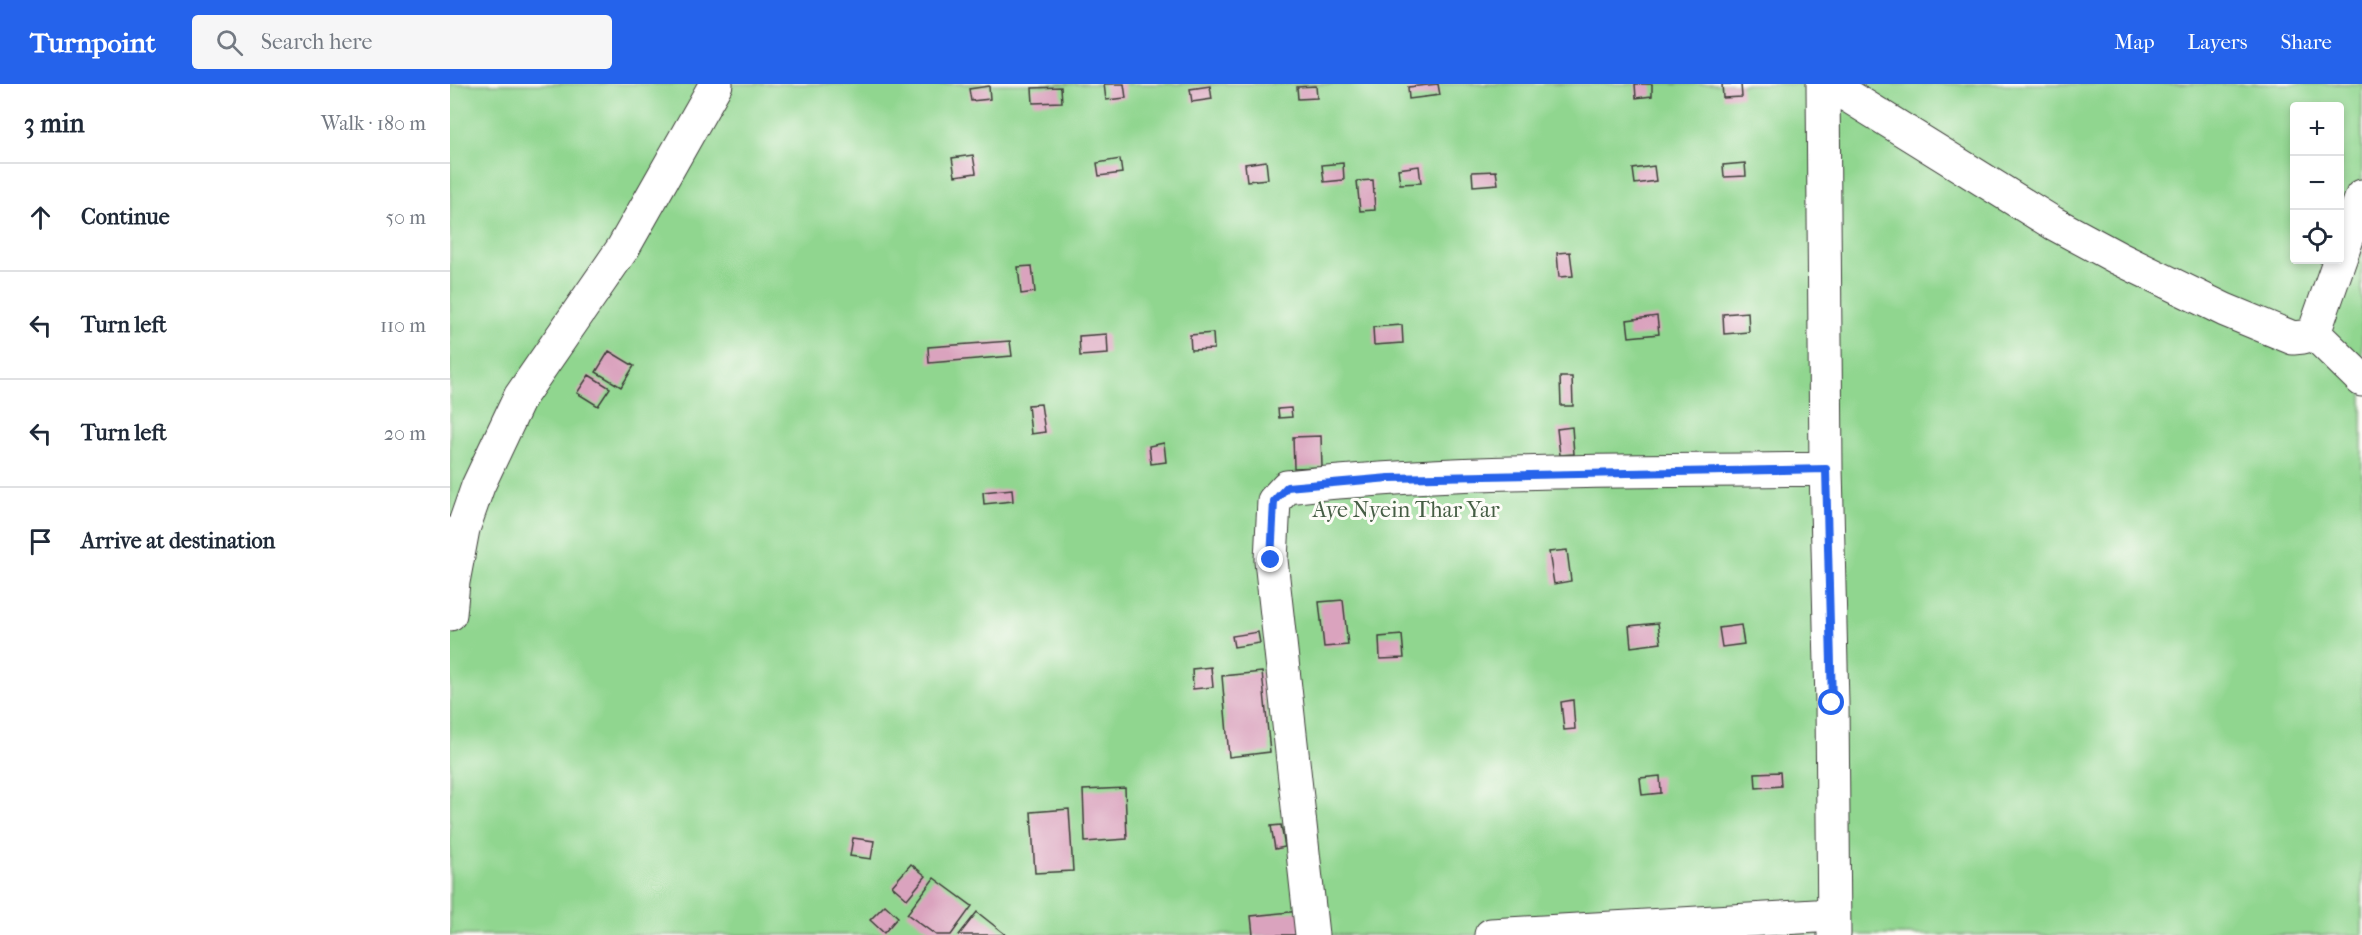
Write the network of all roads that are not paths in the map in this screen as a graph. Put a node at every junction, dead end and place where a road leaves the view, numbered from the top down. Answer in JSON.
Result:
{"nodes":[{"id":1,"x":716,"y":84,"type":"edge"},
{"id":2,"x":1823,"y":84,"type":"edge"},
{"id":3,"x":1829,"y":84,"type":"edge"},
{"id":4,"x":2362,"y":196,"type":"edge"},
{"id":5,"x":2314,"y":333,"type":"junction"},
{"id":6,"x":2362,"y":380,"type":"edge"},
{"id":7,"x":1826,"y":469,"type":"junction"},
{"id":8,"x":450,"y":614,"type":"edge"},
{"id":9,"x":1833,"y":925,"type":"edge"},
{"id":10,"x":1565,"y":933,"type":"edge"},
{"id":11,"x":1312,"y":935,"type":"edge"},
{"id":12,"x":1491,"y":935,"type":"edge"}],
"edges":[{"from":1,"to":8,"type":"street"},
{"from":2,"to":7,"type":"street"},
{"from":3,"to":5,"type":"street"},
{"from":4,"to":5,"type":"street"},
{"from":5,"to":6,"type":"street"},
{"from":7,"to":9,"type":"street"},
{"from":7,"to":11,"type":"street"},
{"from":9,"to":10,"type":"street"},
{"from":10,"to":12,"type":"street"}]}
